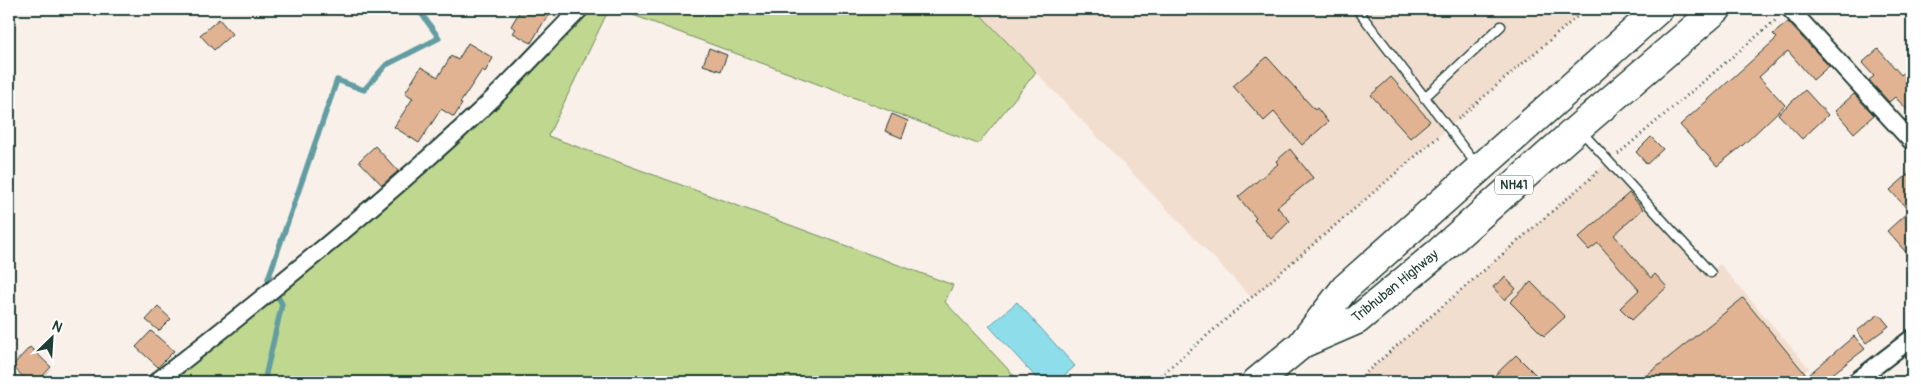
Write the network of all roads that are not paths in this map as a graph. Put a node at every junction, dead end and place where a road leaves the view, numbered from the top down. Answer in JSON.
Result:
{"nodes":[{"id":1,"x":580,"y":9,"type":"edge"},
{"id":2,"x":1357,"y":9,"type":"edge"},
{"id":3,"x":1659,"y":9,"type":"edge"},
{"id":4,"x":1717,"y":9,"type":"edge"},
{"id":5,"x":1786,"y":12,"type":"edge"},
{"id":6,"x":1500,"y":26,"type":"dead end"},
{"id":7,"x":1424,"y":98,"type":"junction"},
{"id":8,"x":1578,"y":128,"type":"junction"},
{"id":9,"x":1912,"y":142,"type":"edge"},
{"id":10,"x":1480,"y":169,"type":"junction"},
{"id":11,"x":1711,"y":273,"type":"dead end"},
{"id":12,"x":1912,"y":338,"type":"edge"},
{"id":13,"x":1300,"y":345,"type":"junction"},
{"id":14,"x":1873,"y":377,"type":"edge"},
{"id":15,"x":156,"y":382,"type":"edge"},
{"id":16,"x":1256,"y":382,"type":"edge"},
{"id":17,"x":1855,"y":382,"type":"edge"}],
"edges":[{"from":1,"to":15,"type":"street"},
{"from":2,"to":7,"type":"lane"},
{"from":3,"to":10,"type":"highway","name":"Tribhuban Highway","number":"NH41"},
{"from":4,"to":8,"type":"highway","name":"Tribhuban Highway","number":"NH41"},
{"from":5,"to":9,"type":"street"},
{"from":6,"to":7,"type":"lane"},
{"from":7,"to":10,"type":"lane"},
{"from":8,"to":11,"type":"lane"},
{"from":8,"to":13,"type":"highway","name":"Tribhuban Highway","number":"NH41"},
{"from":10,"to":13,"type":"highway","name":"Tribhuban Highway","number":"NH41"},
{"from":12,"to":14,"type":"street"},
{"from":13,"to":16,"type":"highway","number":"NH41"},
{"from":14,"to":17,"type":"street"}]}
